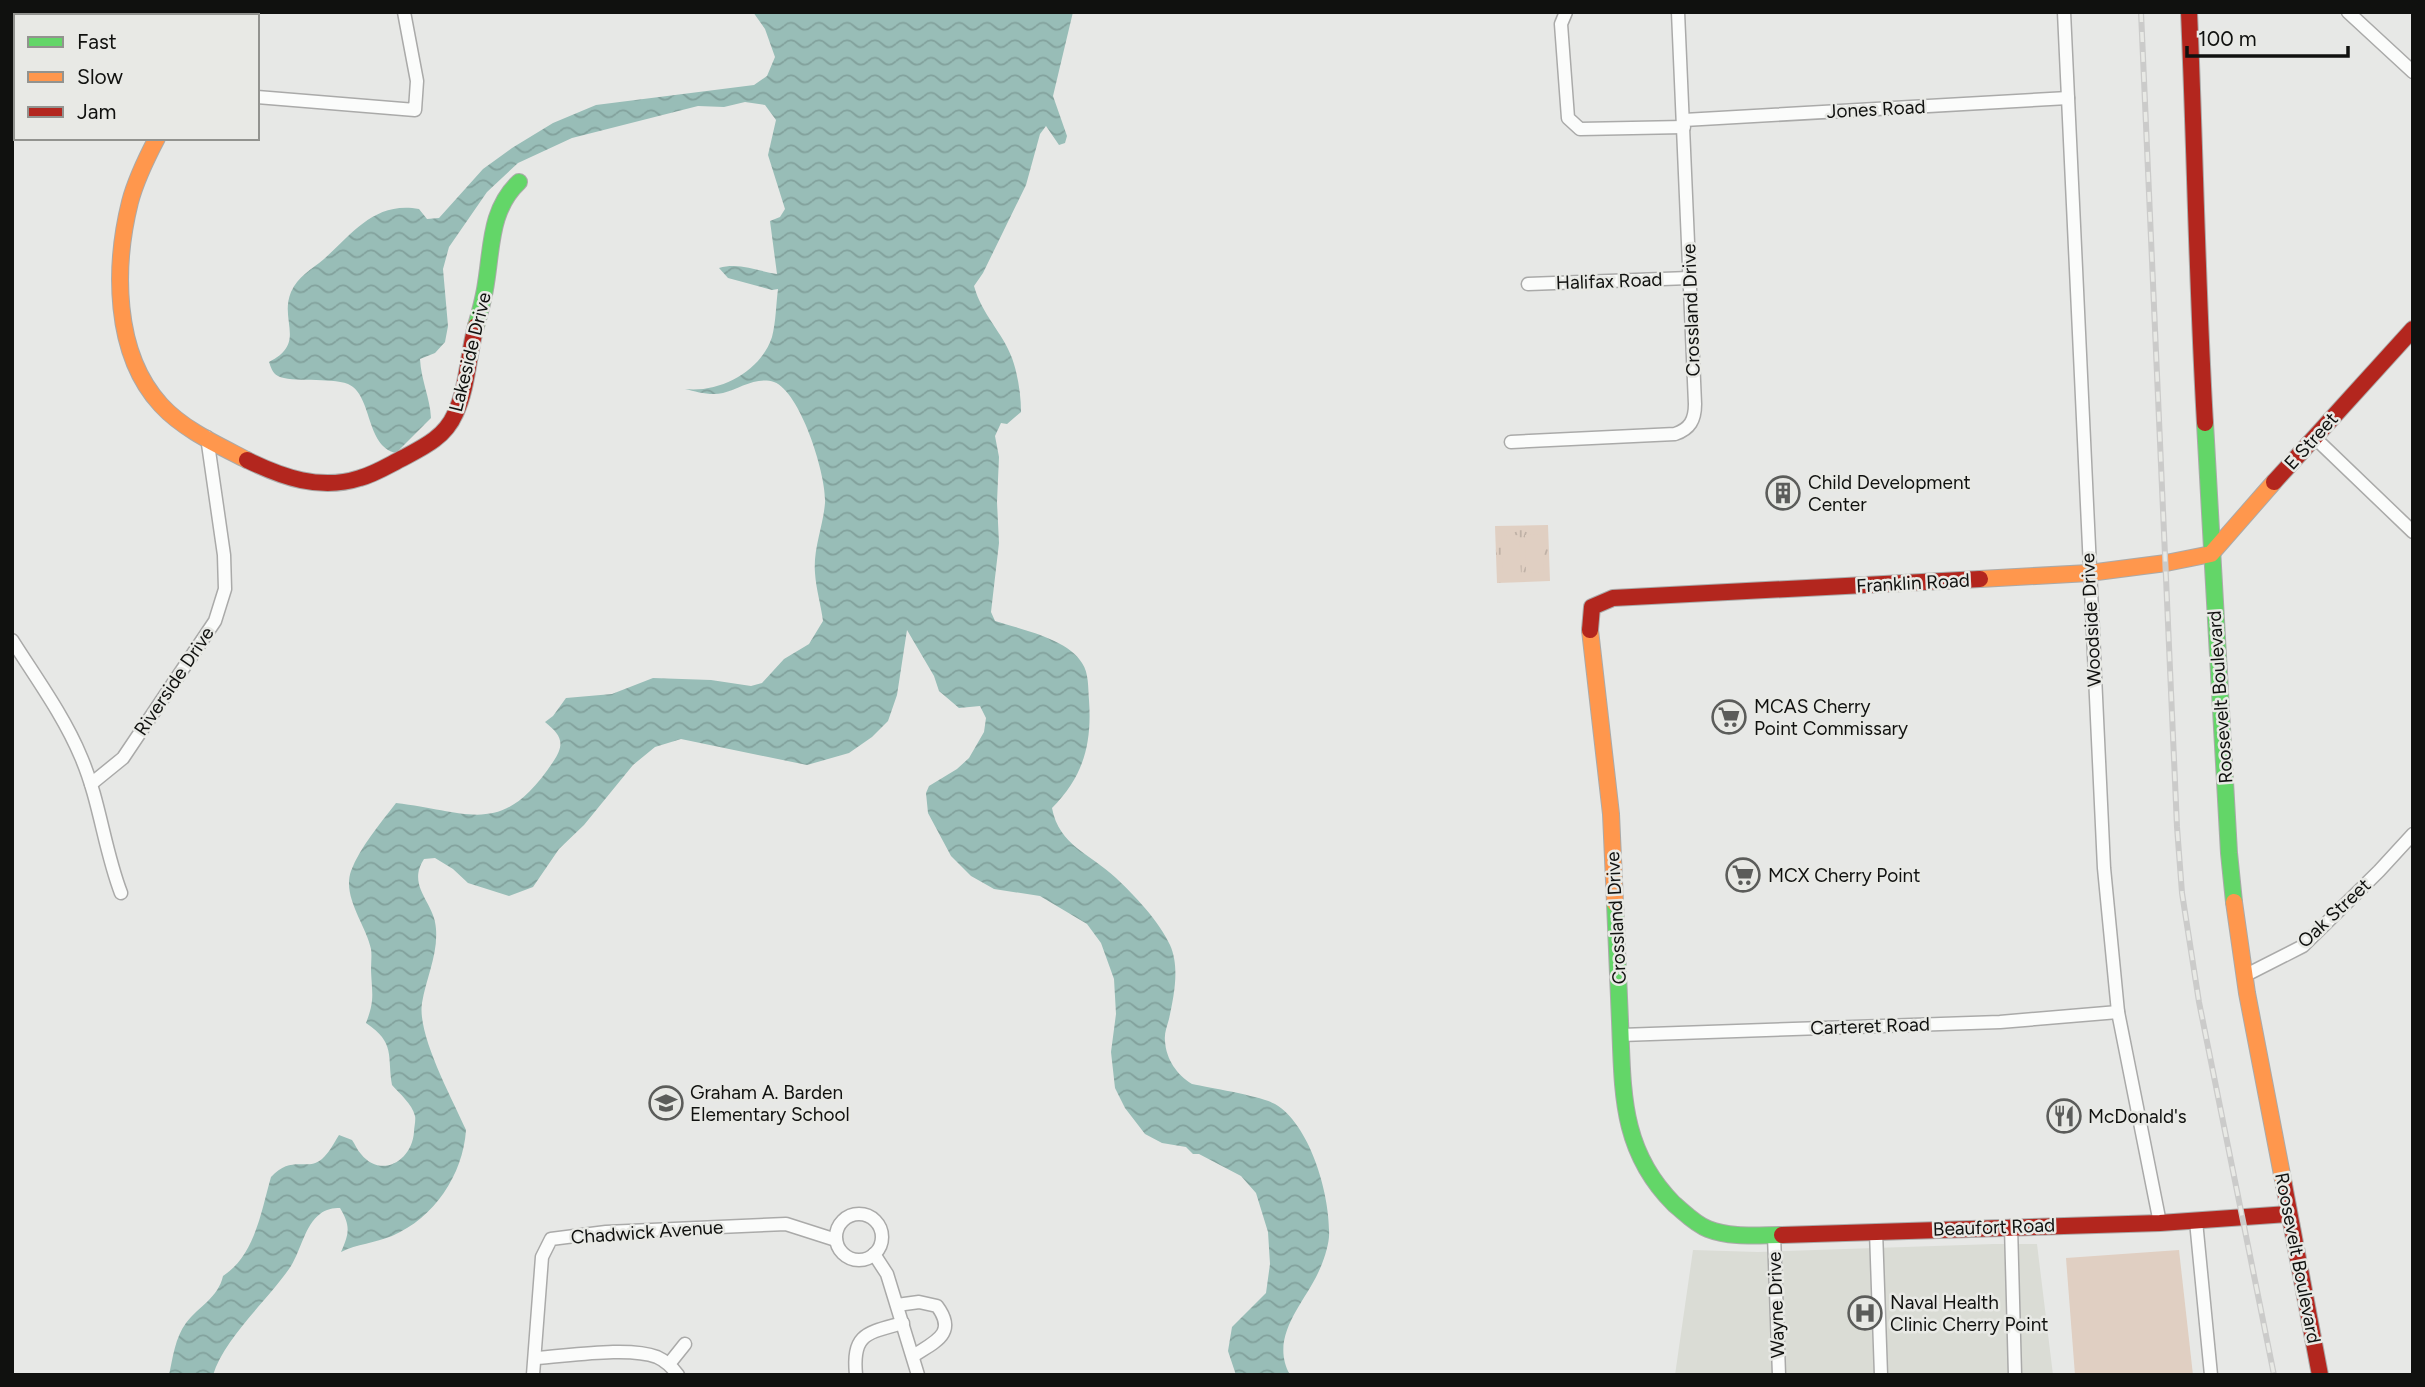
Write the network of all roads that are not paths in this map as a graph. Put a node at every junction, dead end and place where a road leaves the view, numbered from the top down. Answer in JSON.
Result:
{"nodes":[{"id":1,"x":404,"y":12,"type":"edge"},
{"id":2,"x":1566,"y":12,"type":"edge"},
{"id":3,"x":1678,"y":12,"type":"edge"},
{"id":4,"x":2064,"y":12,"type":"edge"},
{"id":5,"x":2189,"y":12,"type":"edge"},
{"id":6,"x":2348,"y":12,"type":"edge"},
{"id":7,"x":2413,"y":72,"type":"edge"},
{"id":8,"x":259,"y":97,"type":"edge"},
{"id":9,"x":2068,"y":98,"type":"junction"},
{"id":10,"x":1684,"y":124,"type":"junction"},
{"id":11,"x":156,"y":140,"type":"edge"},
{"id":12,"x":519,"y":182,"type":"dead end"},
{"id":13,"x":1689,"y":278,"type":"junction"},
{"id":14,"x":1528,"y":284,"type":"dead end"},
{"id":15,"x":2413,"y":329,"type":"edge"},
{"id":16,"x":207,"y":437,"type":"junction"},
{"id":17,"x":2314,"y":437,"type":"junction"},
{"id":18,"x":1511,"y":442,"type":"dead end"},
{"id":19,"x":2413,"y":532,"type":"edge"},
{"id":20,"x":2211,"y":554,"type":"junction"},
{"id":21,"x":2089,"y":573,"type":"junction"},
{"id":22,"x":1613,"y":597,"type":"joint"},
{"id":23,"x":12,"y":640,"type":"edge"},
{"id":24,"x":91,"y":784,"type":"junction"},
{"id":25,"x":2413,"y":834,"type":"edge"},
{"id":26,"x":121,"y":893,"type":"dead end"},
{"id":27,"x":2244,"y":976,"type":"junction"},
{"id":28,"x":2118,"y":1012,"type":"junction"},
{"id":29,"x":1621,"y":1035,"type":"junction"},
{"id":30,"x":2289,"y":1214,"type":"junction"},
{"id":31,"x":2196,"y":1221,"type":"junction"},
{"id":32,"x":2160,"y":1223,"type":"junction"},
{"id":33,"x":1701,"y":1225,"type":"joint"},
{"id":34,"x":2011,"y":1226,"type":"junction"},
{"id":35,"x":1877,"y":1231,"type":"junction"},
{"id":36,"x":1774,"y":1235,"type":"junction"},
{"id":37,"x":836,"y":1240,"type":"junction"},
{"id":38,"x":874,"y":1254,"type":"junction"},
{"id":39,"x":897,"y":1305,"type":"junction"},
{"id":40,"x":903,"y":1323,"type":"junction"},
{"id":41,"x":685,"y":1344,"type":"dead end"},
{"id":42,"x":913,"y":1356,"type":"junction"},
{"id":43,"x":536,"y":1358,"type":"junction"},
{"id":44,"x":669,"y":1364,"type":"junction"},
{"id":45,"x":533,"y":1375,"type":"edge"},
{"id":46,"x":678,"y":1375,"type":"edge"},
{"id":47,"x":856,"y":1375,"type":"edge"},
{"id":48,"x":918,"y":1375,"type":"edge"},
{"id":49,"x":1779,"y":1375,"type":"edge"},
{"id":50,"x":1881,"y":1375,"type":"edge"},
{"id":51,"x":2015,"y":1375,"type":"edge"},
{"id":52,"x":2211,"y":1375,"type":"edge"},
{"id":53,"x":2320,"y":1375,"type":"edge"}],
"edges":[{"from":1,"to":8,"type":"street"},
{"from":2,"to":10,"type":"street","name":"Jones Road"},
{"from":3,"to":10,"type":"street","name":"Crossland Drive"},
{"from":4,"to":9,"type":"street","name":"Woodside Drive"},
{"from":5,"to":20,"type":"street","name":"Roosevelt Boulevard"},
{"from":6,"to":7,"type":"street"},
{"from":9,"to":10,"type":"street","name":"Jones Road"},
{"from":9,"to":21,"type":"street","name":"Woodside Drive"},
{"from":10,"to":13,"type":"street","name":"Crossland Drive"},
{"from":11,"to":16,"type":"street","name":"Lakeside Drive"},
{"from":12,"to":16,"type":"street","name":"Lakeside Drive"},
{"from":13,"to":14,"type":"street","name":"Halifax Road"},
{"from":13,"to":18,"type":"street","name":"Crossland Drive"},
{"from":15,"to":17,"type":"street","name":"E Street"},
{"from":16,"to":24,"type":"street","name":"Riverside Drive"},
{"from":17,"to":19,"type":"street"},
{"from":17,"to":20,"type":"street","name":"E Street"},
{"from":20,"to":21,"type":"street","name":"Franklin Road"},
{"from":20,"to":27,"type":"street","name":"Roosevelt Boulevard"},
{"from":21,"to":22,"type":"street","name":"Franklin Road"},
{"from":21,"to":28,"type":"street","name":"Woodside Drive"},
{"from":22,"to":29,"type":"street","name":"Crossland Drive"},
{"from":23,"to":24,"type":"street"},
{"from":24,"to":26,"type":"street"},
{"from":25,"to":27,"type":"street","name":"Oak Street"},
{"from":27,"to":30,"type":"street","name":"Roosevelt Boulevard"},
{"from":28,"to":29,"type":"street","name":"Carteret Road"},
{"from":28,"to":32,"type":"street","name":"Woodside Drive"},
{"from":29,"to":33,"type":"street","name":"Crossland Drive"},
{"from":30,"to":31,"type":"street","name":"Beaufort Road"},
{"from":30,"to":53,"type":"street","name":"Roosevelt Boulevard"},
{"from":31,"to":32,"type":"street","name":"Beaufort Road"},
{"from":31,"to":52,"type":"street"},
{"from":32,"to":34,"type":"street","name":"Beaufort Road"},
{"from":33,"to":36,"type":"street","name":"Beaufort Road"},
{"from":34,"to":35,"type":"street","name":"Beaufort Road"},
{"from":34,"to":51,"type":"street"},
{"from":35,"to":36,"type":"street","name":"Beaufort Road"},
{"from":35,"to":50,"type":"street"},
{"from":36,"to":49,"type":"street","name":"Wayne Drive"},
{"from":37,"to":38,"type":"street"},
{"from":37,"to":38,"type":"street"},
{"from":37,"to":43,"type":"street","name":"Chadwick Avenue"},
{"from":38,"to":39,"type":"street"},
{"from":39,"to":40,"type":"street"},
{"from":39,"to":42,"type":"street"},
{"from":40,"to":42,"type":"street"},
{"from":40,"to":47,"type":"street"},
{"from":41,"to":44,"type":"street"},
{"from":42,"to":48,"type":"street"},
{"from":43,"to":44,"type":"street"},
{"from":43,"to":45,"type":"street","name":"Chadwick Avenue"},
{"from":44,"to":46,"type":"street"}]}
